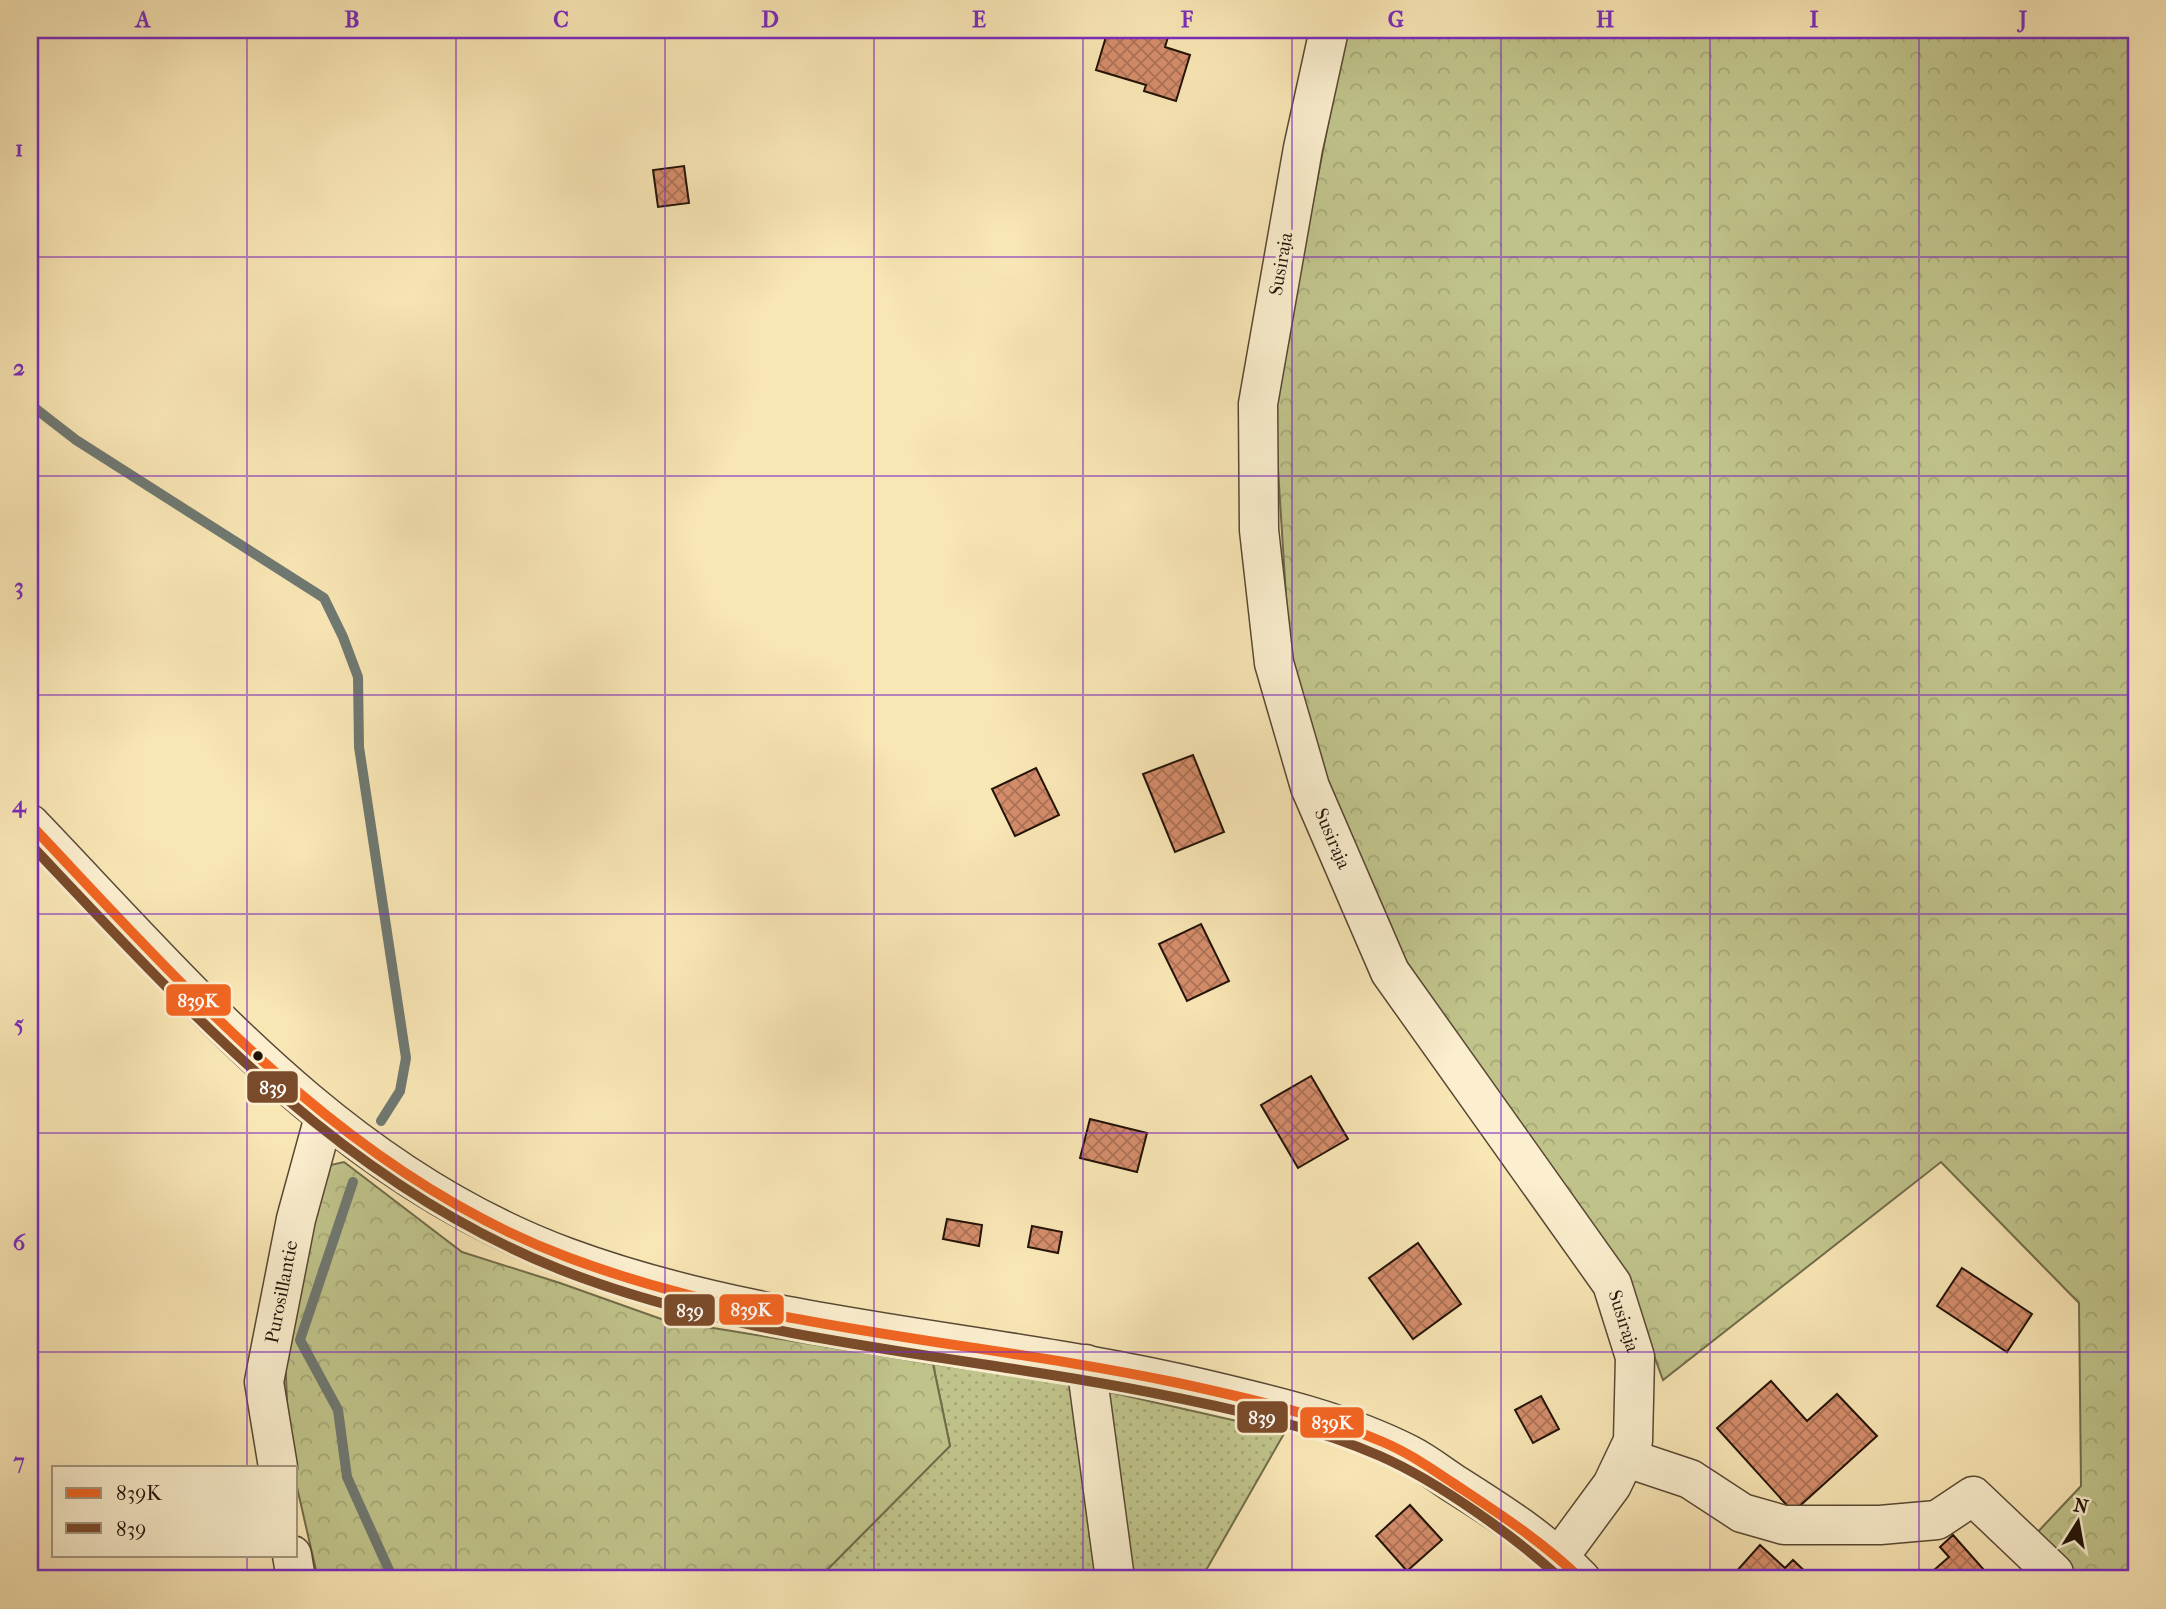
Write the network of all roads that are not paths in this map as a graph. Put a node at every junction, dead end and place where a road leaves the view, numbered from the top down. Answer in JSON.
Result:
{"nodes":[{"id":1,"x":1329,"y":30,"type":"edge"},
{"id":2,"x":30,"y":824,"type":"edge"},
{"id":3,"x":324,"y":1117,"type":"junction"},
{"id":4,"x":1086,"y":1364,"type":"junction"},
{"id":5,"x":1627,"y":1458,"type":"junction"},
{"id":6,"x":278,"y":1466,"type":"edge"},
{"id":7,"x":292,"y":1556,"type":"edge"},
{"id":8,"x":1570,"y":1568,"type":"edge"},
{"id":9,"x":2054,"y":1573,"type":"dead end"},
{"id":10,"x":296,"y":1579,"type":"edge"},
{"id":11,"x":1115,"y":1579,"type":"edge"}],
"edges":[{"from":1,"to":5,"type":"street","name":"Susiraja"},
{"from":2,"to":3,"type":"street"},
{"from":3,"to":4,"type":"street"},
{"from":3,"to":6,"type":"street","name":"Purosillantie"},
{"from":4,"to":8,"type":"street"},
{"from":4,"to":11,"type":"street"},
{"from":5,"to":8,"type":"street","name":"Susiraja"},
{"from":5,"to":9,"type":"street"},
{"from":7,"to":10,"type":"street"}]}
